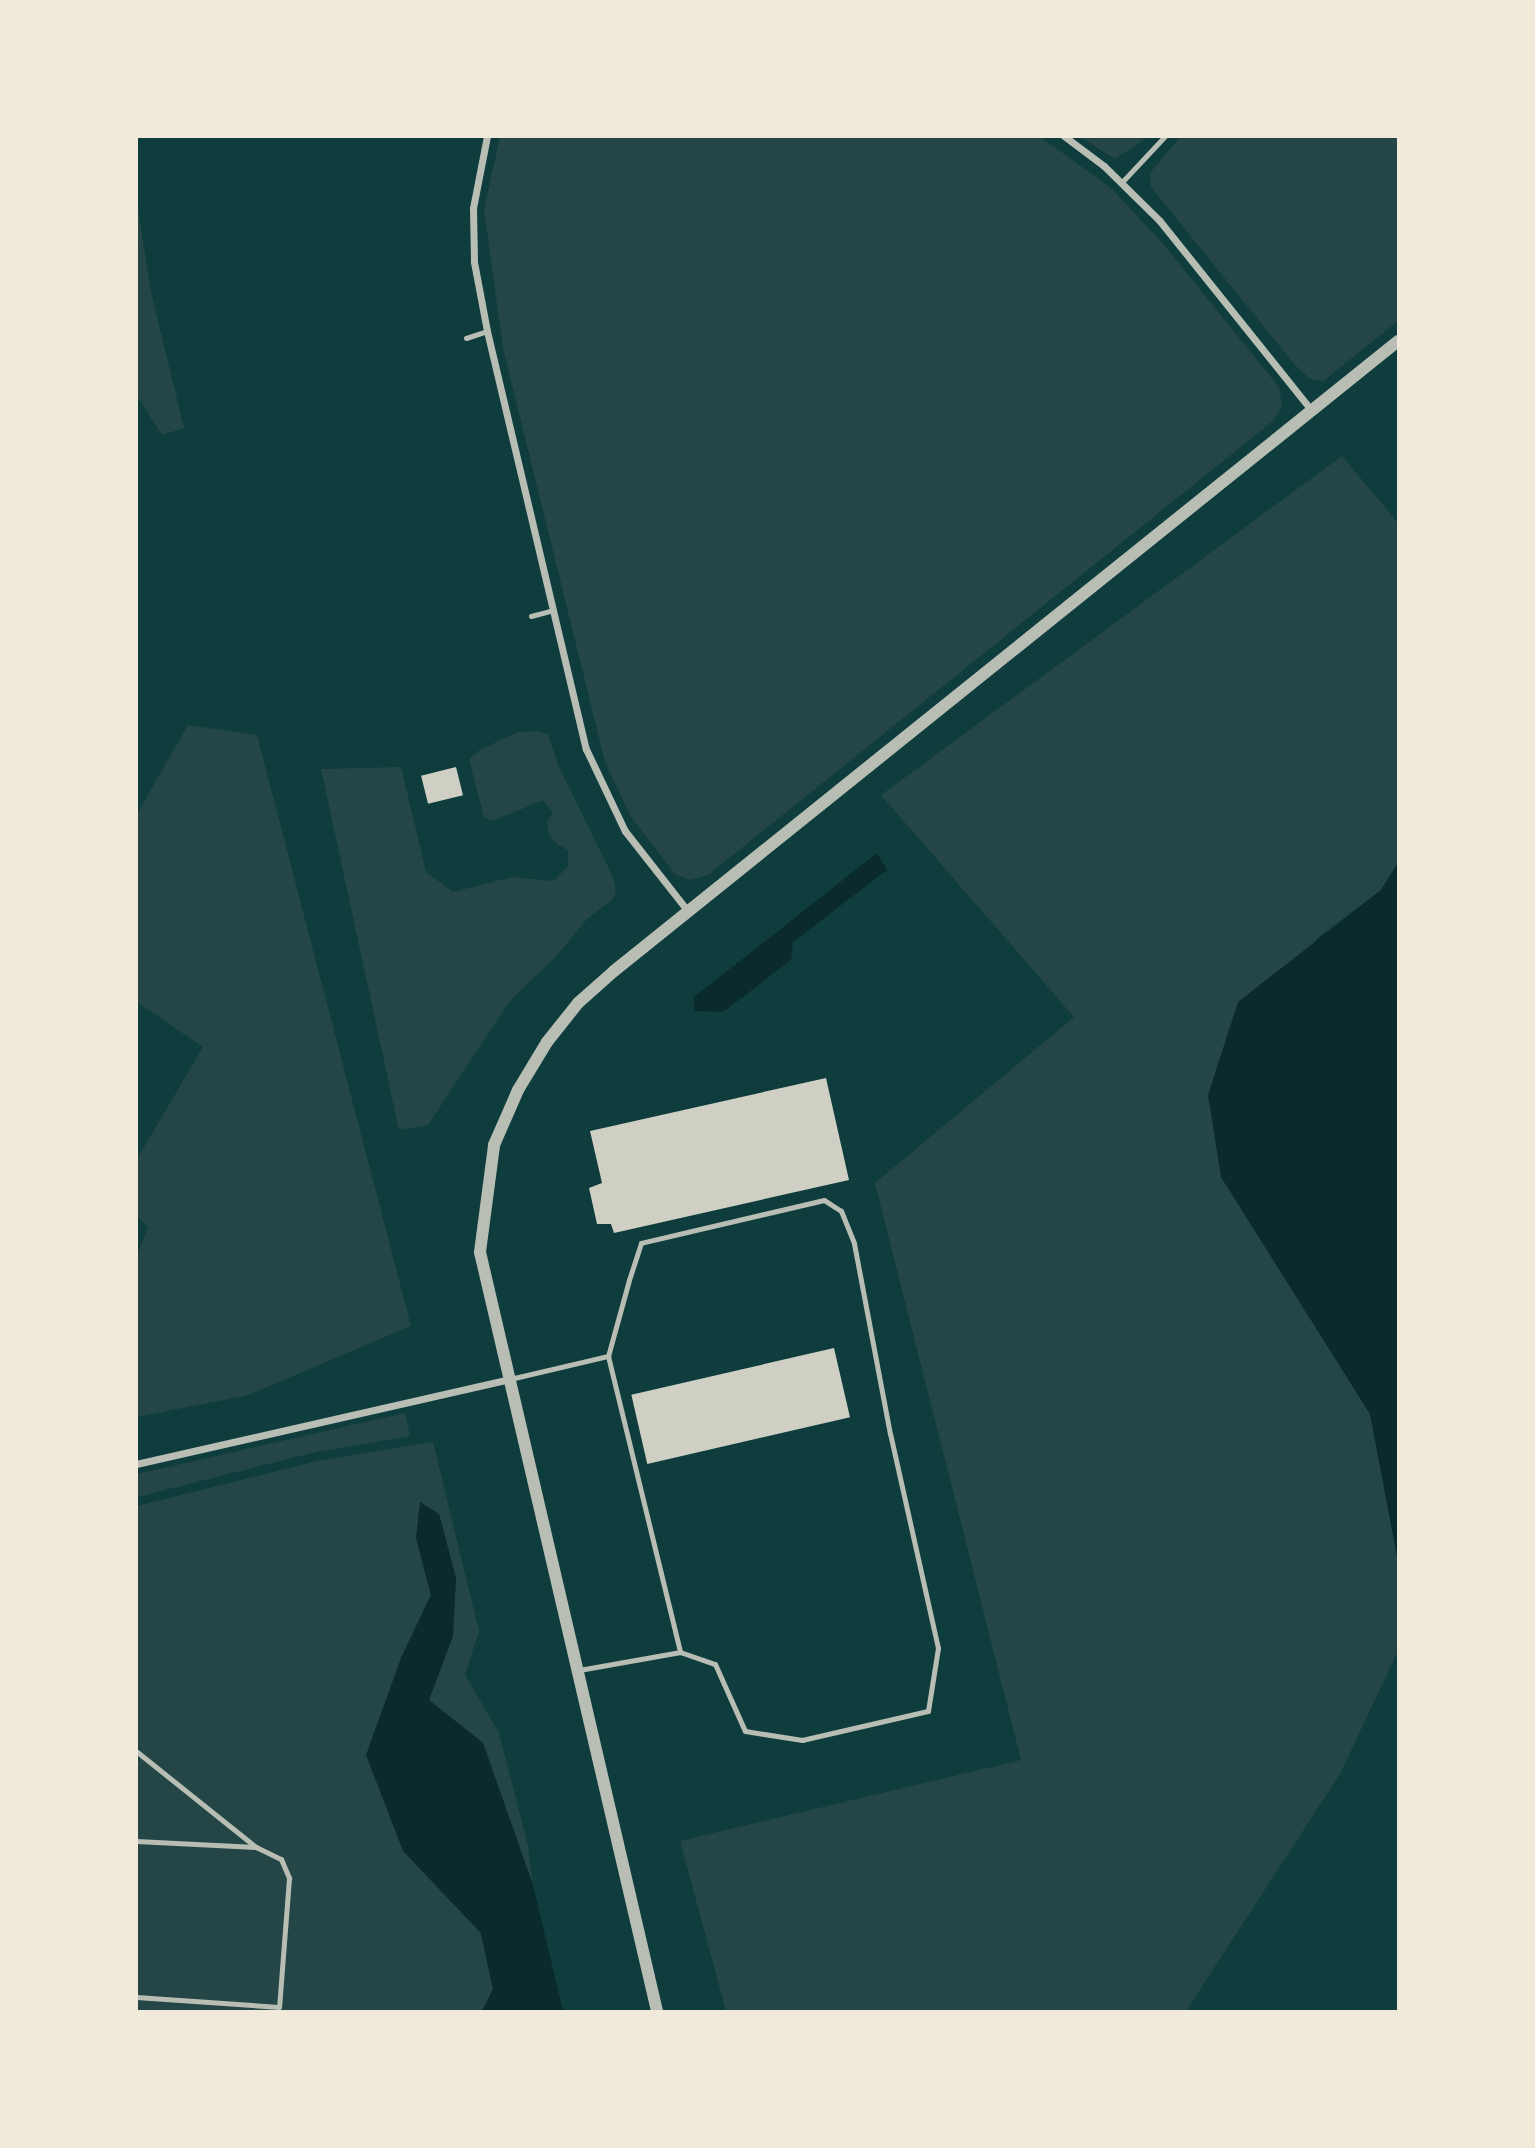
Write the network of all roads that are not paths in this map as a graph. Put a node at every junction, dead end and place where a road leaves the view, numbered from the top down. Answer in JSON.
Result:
{"nodes":[{"id":1,"x":486,"y":136,"type":"edge"},
{"id":2,"x":1064,"y":136,"type":"edge"},
{"id":3,"x":1165,"y":136,"type":"edge"},
{"id":4,"x":1122,"y":182,"type":"junction"},
{"id":5,"x":487,"y":331,"type":"junction"},
{"id":6,"x":466,"y":338,"type":"dead end"},
{"id":7,"x":1398,"y":341,"type":"edge"},
{"id":8,"x":1311,"y":410,"type":"junction"},
{"id":9,"x":553,"y":610,"type":"junction"},
{"id":10,"x":531,"y":616,"type":"dead end"},
{"id":11,"x":687,"y":910,"type":"junction"},
{"id":12,"x":608,"y":1356,"type":"junction"},
{"id":13,"x":510,"y":1379,"type":"junction"},
{"id":14,"x":136,"y":1464,"type":"edge"},
{"id":15,"x":680,"y":1653,"type":"junction"},
{"id":16,"x":578,"y":1671,"type":"junction"},
{"id":17,"x":136,"y":1751,"type":"edge"},
{"id":18,"x":136,"y":1841,"type":"edge"},
{"id":19,"x":256,"y":1847,"type":"junction"},
{"id":20,"x":136,"y":1997,"type":"edge"},
{"id":21,"x":657,"y":2011,"type":"edge"}],
"edges":[{"from":1,"to":5,"type":"street"},
{"from":2,"to":4,"type":"street"},
{"from":3,"to":4,"type":"lane"},
{"from":4,"to":8,"type":"street"},
{"from":5,"to":6,"type":"lane"},
{"from":5,"to":9,"type":"street"},
{"from":7,"to":8,"type":"street"},
{"from":8,"to":11,"type":"street"},
{"from":9,"to":10,"type":"lane"},
{"from":9,"to":11,"type":"street"},
{"from":11,"to":13,"type":"street"},
{"from":12,"to":13,"type":"lane"},
{"from":12,"to":15,"type":"lane"},
{"from":12,"to":15,"type":"lane"},
{"from":13,"to":14,"type":"street"},
{"from":13,"to":16,"type":"street"},
{"from":15,"to":16,"type":"lane"},
{"from":16,"to":21,"type":"street"},
{"from":17,"to":19,"type":"lane"},
{"from":18,"to":19,"type":"lane"},
{"from":19,"to":20,"type":"lane"}]}
